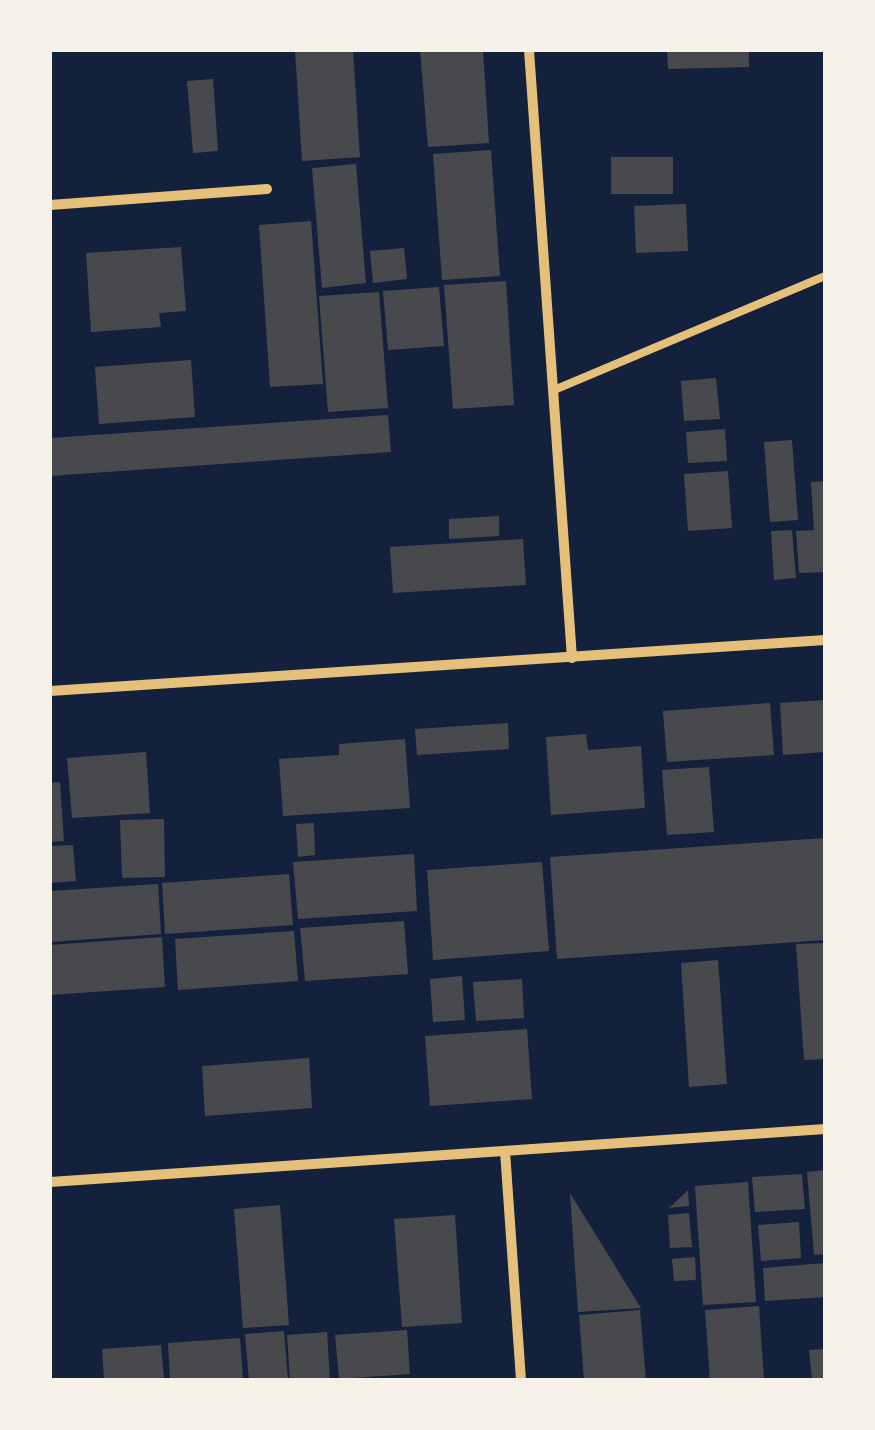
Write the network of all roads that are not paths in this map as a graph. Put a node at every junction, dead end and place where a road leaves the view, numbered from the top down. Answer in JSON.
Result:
{"nodes":[{"id":1,"x":529,"y":50,"type":"edge"},
{"id":2,"x":267,"y":189,"type":"dead end"},
{"id":3,"x":50,"y":205,"type":"edge"},
{"id":4,"x":825,"y":276,"type":"edge"},
{"id":5,"x":554,"y":390,"type":"junction"},
{"id":6,"x":825,"y":640,"type":"edge"},
{"id":7,"x":572,"y":658,"type":"junction"},
{"id":8,"x":50,"y":691,"type":"edge"},
{"id":9,"x":825,"y":1128,"type":"edge"},
{"id":10,"x":505,"y":1151,"type":"junction"},
{"id":11,"x":50,"y":1182,"type":"edge"},
{"id":12,"x":521,"y":1380,"type":"edge"}],
"edges":[{"from":1,"to":5,"type":"street"},
{"from":2,"to":3,"type":"street"},
{"from":4,"to":5,"type":"lane"},
{"from":5,"to":7,"type":"street"},
{"from":6,"to":7,"type":"street"},
{"from":7,"to":8,"type":"street"},
{"from":9,"to":10,"type":"street"},
{"from":10,"to":11,"type":"street"},
{"from":10,"to":12,"type":"street"}]}
